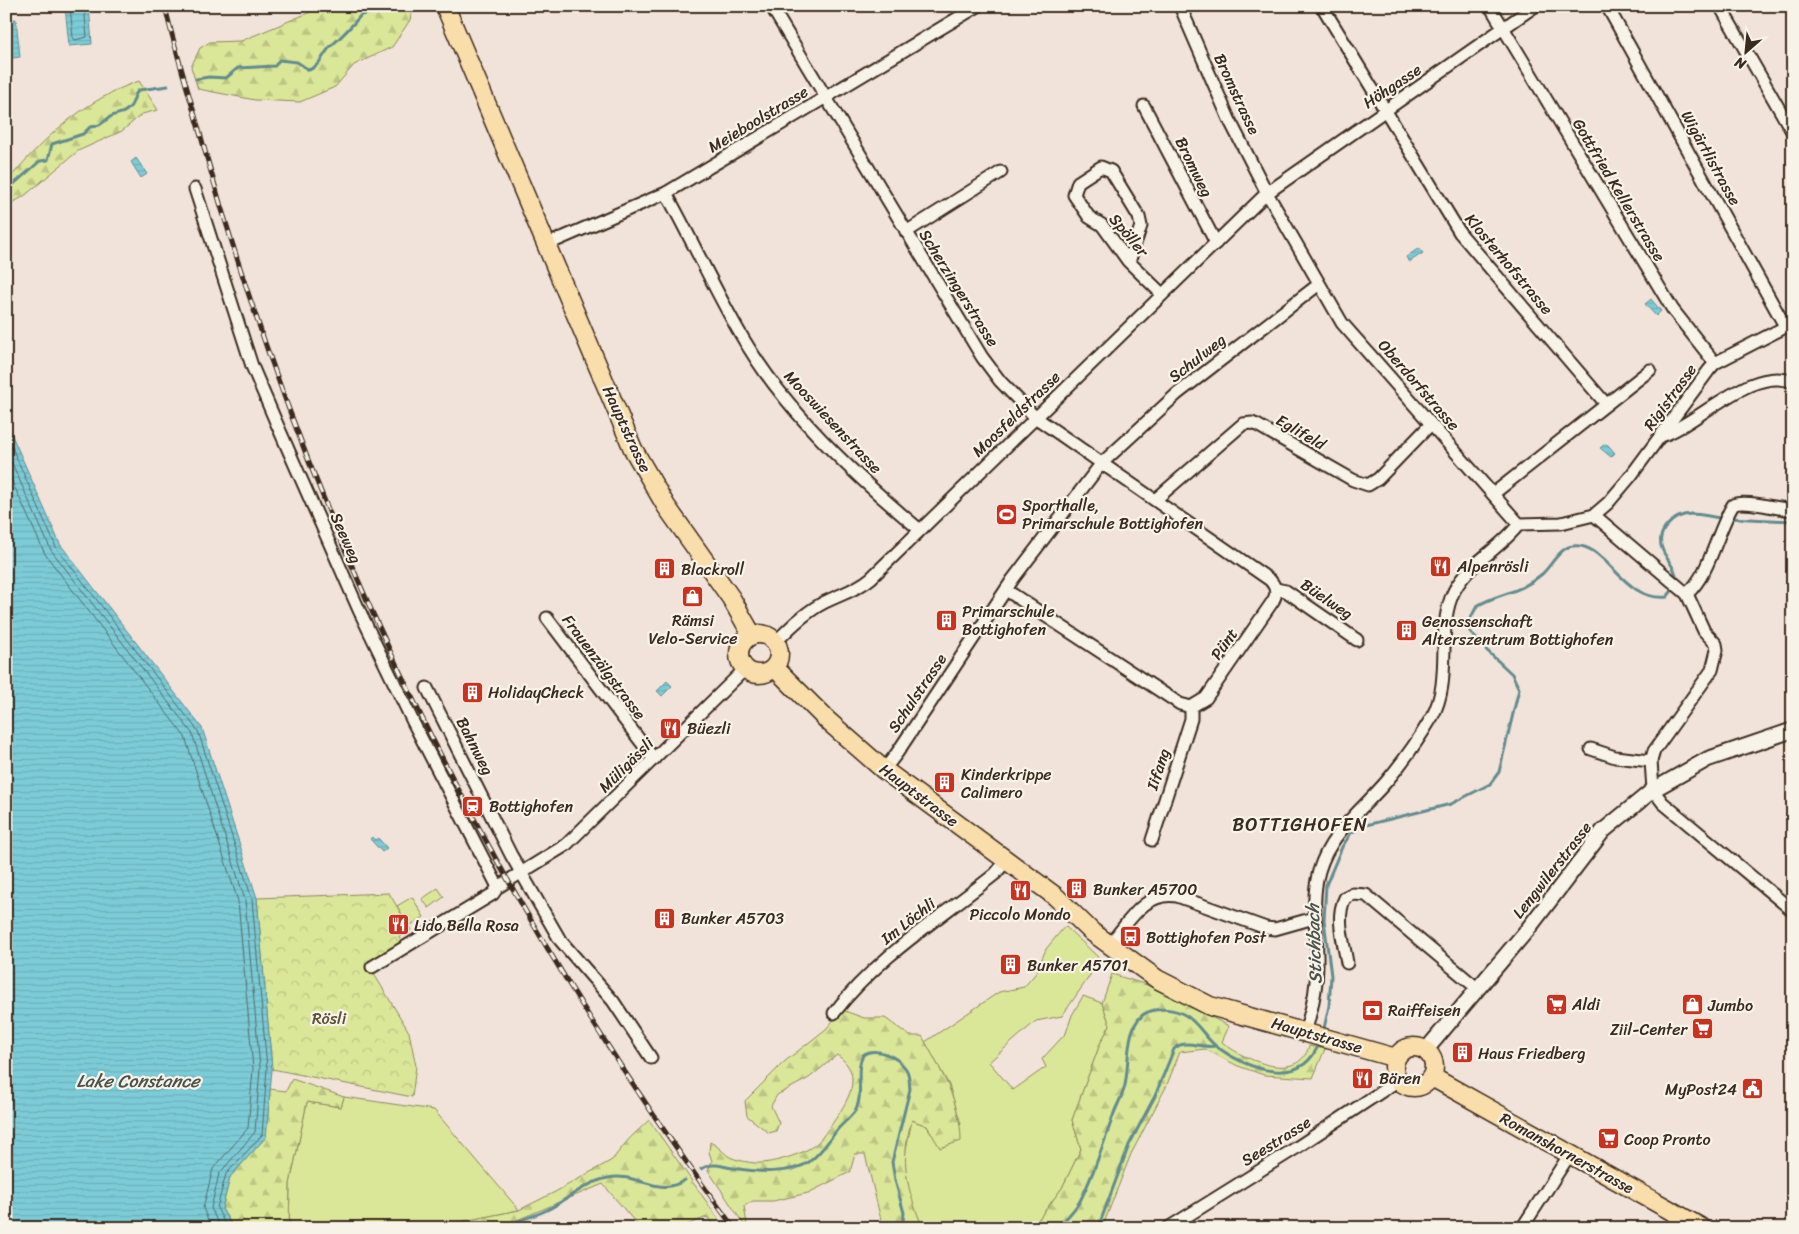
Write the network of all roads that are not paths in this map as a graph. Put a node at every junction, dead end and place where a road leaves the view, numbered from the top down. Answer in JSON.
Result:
{"nodes":[{"id":1,"x":445,"y":6,"type":"edge"},
{"id":2,"x":772,"y":6,"type":"edge"},
{"id":3,"x":978,"y":6,"type":"edge"},
{"id":4,"x":1180,"y":6,"type":"edge"},
{"id":5,"x":1322,"y":6,"type":"edge"},
{"id":6,"x":1490,"y":6,"type":"edge"},
{"id":7,"x":1535,"y":6,"type":"edge"},
{"id":8,"x":1607,"y":6,"type":"edge"},
{"id":9,"x":1720,"y":6,"type":"edge"},
{"id":10,"x":1503,"y":28,"type":"junction"},
{"id":11,"x":826,"y":98,"type":"junction"},
{"id":12,"x":1144,"y":106,"type":"dead end"},
{"id":13,"x":1385,"y":111,"type":"junction"},
{"id":14,"x":1793,"y":132,"type":"edge"},
{"id":15,"x":1001,"y":172,"type":"dead end"},
{"id":16,"x":195,"y":189,"type":"dead end"},
{"id":17,"x":666,"y":193,"type":"junction"},
{"id":18,"x":1267,"y":193,"type":"junction"},
{"id":19,"x":906,"y":232,"type":"junction"},
{"id":20,"x":1216,"y":243,"type":"junction"},
{"id":21,"x":548,"y":244,"type":"junction"},
{"id":22,"x":1129,"y":262,"type":"junction"},
{"id":23,"x":1318,"y":285,"type":"junction"},
{"id":24,"x":1162,"y":294,"type":"junction"},
{"id":25,"x":1789,"y":325,"type":"edge"},
{"id":26,"x":1716,"y":363,"type":"junction"},
{"id":27,"x":1650,"y":370,"type":"dead end"},
{"id":28,"x":1793,"y":382,"type":"edge"},
{"id":29,"x":1606,"y":404,"type":"junction"},
{"id":30,"x":1035,"y":417,"type":"junction"},
{"id":31,"x":1431,"y":424,"type":"junction"},
{"id":32,"x":1661,"y":436,"type":"junction"},
{"id":33,"x":1101,"y":464,"type":"junction"},
{"id":34,"x":1494,"y":494,"type":"junction"},
{"id":35,"x":1155,"y":500,"type":"junction"},
{"id":36,"x":1793,"y":510,"type":"edge"},
{"id":37,"x":1594,"y":515,"type":"junction"},
{"id":38,"x":1519,"y":524,"type":"junction"},
{"id":39,"x":920,"y":530,"type":"junction"},
{"id":40,"x":1276,"y":589,"type":"junction"},
{"id":41,"x":1006,"y":590,"type":"junction"},
{"id":42,"x":1683,"y":591,"type":"junction"},
{"id":43,"x":547,"y":618,"type":"dead end"},
{"id":44,"x":752,"y":635,"type":"junction"},
{"id":45,"x":1358,"y":640,"type":"dead end"},
{"id":46,"x":776,"y":642,"type":"junction"},
{"id":47,"x":775,"y":668,"type":"junction"},
{"id":48,"x":745,"y":669,"type":"junction"},
{"id":49,"x":427,"y":688,"type":"dead end"},
{"id":50,"x":1191,"y":707,"type":"junction"},
{"id":51,"x":1793,"y":730,"type":"edge"},
{"id":52,"x":1591,"y":749,"type":"dead end"},
{"id":53,"x":654,"y":759,"type":"junction"},
{"id":54,"x":1651,"y":761,"type":"junction"},
{"id":55,"x":884,"y":770,"type":"junction"},
{"id":56,"x":1653,"y":790,"type":"junction"},
{"id":57,"x":1152,"y":840,"type":"dead end"},
{"id":58,"x":1007,"y":860,"type":"junction"},
{"id":59,"x":521,"y":873,"type":"junction"},
{"id":60,"x":498,"y":888,"type":"junction"},
{"id":61,"x":1793,"y":910,"type":"edge"},
{"id":62,"x":1072,"y":911,"type":"junction"},
{"id":63,"x":1314,"y":918,"type":"junction"},
{"id":64,"x":1115,"y":938,"type":"junction"},
{"id":65,"x":1347,"y":963,"type":"dead end"},
{"id":66,"x":372,"y":967,"type":"dead end"},
{"id":67,"x":1478,"y":989,"type":"junction"},
{"id":68,"x":834,"y":1013,"type":"dead end"},
{"id":69,"x":1238,"y":1013,"type":"junction"},
{"id":70,"x":1316,"y":1035,"type":"junction"},
{"id":71,"x":1426,"y":1050,"type":"junction"},
{"id":72,"x":651,"y":1058,"type":"dead end"},
{"id":73,"x":1396,"y":1058,"type":"junction"},
{"id":74,"x":1432,"y":1077,"type":"junction"},
{"id":75,"x":1399,"y":1080,"type":"junction"},
{"id":76,"x":1570,"y":1154,"type":"junction"},
{"id":77,"x":1168,"y":1228,"type":"edge"},
{"id":78,"x":1522,"y":1228,"type":"edge"},
{"id":79,"x":1702,"y":1228,"type":"edge"}],
"edges":[{"from":1,"to":21,"type":"main road","name":"Hauptstrasse"},
{"from":2,"to":11,"type":"street","name":"Scherzingerstrasse"},
{"from":3,"to":11,"type":"street","name":"Meieboolstrasse"},
{"from":4,"to":18,"type":"street","name":"Bromstrasse"},
{"from":5,"to":13,"type":"street","name":"Klosterhofstrasse"},
{"from":6,"to":10,"type":"street","name":"Gottfried Kellerstrasse"},
{"from":7,"to":10,"type":"street","name":"Höhgasse"},
{"from":8,"to":25,"type":"street","name":"Wigärtlistrasse"},
{"from":9,"to":14,"type":"street"},
{"from":10,"to":13,"type":"street","name":"Höhgasse"},
{"from":10,"to":26,"type":"street","name":"Gottfried Kellerstrasse"},
{"from":11,"to":17,"type":"street","name":"Meieboolstrasse"},
{"from":11,"to":19,"type":"street","name":"Scherzingerstrasse"},
{"from":12,"to":20,"type":"street","name":"Bromweg"},
{"from":13,"to":18,"type":"street","name":"Höhgasse"},
{"from":13,"to":29,"type":"street","name":"Klosterhofstrasse"},
{"from":15,"to":19,"type":"street"},
{"from":16,"to":60,"type":"street","name":"Seeweg"},
{"from":17,"to":21,"type":"street","name":"Meieboolstrasse"},
{"from":17,"to":39,"type":"street","name":"Mooswiesenstrasse"},
{"from":18,"to":20,"type":"street","name":"Moosfeldstrasse"},
{"from":18,"to":23,"type":"street","name":"Oberdorfstrasse"},
{"from":19,"to":30,"type":"street","name":"Scherzingerstrasse"},
{"from":20,"to":24,"type":"street","name":"Moosfeldstrasse"},
{"from":21,"to":44,"type":"main road","name":"Hauptstrasse"},
{"from":22,"to":22,"type":"street","name":"Spöller"},
{"from":22,"to":24,"type":"street","name":"Spöller"},
{"from":23,"to":31,"type":"street","name":"Oberdorfstrasse"},
{"from":23,"to":33,"type":"street","name":"Schulweg"},
{"from":24,"to":30,"type":"street","name":"Moosfeldstrasse"},
{"from":25,"to":26,"type":"street","name":"Rigistrasse"},
{"from":26,"to":32,"type":"street","name":"Rigistrasse"},
{"from":27,"to":29,"type":"street"},
{"from":28,"to":32,"type":"street"},
{"from":29,"to":34,"type":"street"},
{"from":30,"to":33,"type":"street","name":"Scherzingerstrasse"},
{"from":30,"to":39,"type":"street","name":"Moosfeldstrasse"},
{"from":31,"to":34,"type":"street","name":"Oberdorfstrasse"},
{"from":31,"to":35,"type":"street","name":"Eglifeld"},
{"from":32,"to":37,"type":"street","name":"Rigistrasse"},
{"from":33,"to":35,"type":"street"},
{"from":33,"to":41,"type":"street","name":"Schulstrasse"},
{"from":34,"to":38,"type":"street","name":"Oberdorfstrasse"},
{"from":35,"to":40,"type":"street"},
{"from":36,"to":42,"type":"street"},
{"from":37,"to":38,"type":"street"},
{"from":37,"to":42,"type":"street"},
{"from":38,"to":63,"type":"street"},
{"from":39,"to":46,"type":"street","name":"Moosfeldstrasse"},
{"from":40,"to":45,"type":"street","name":"Büelweg"},
{"from":40,"to":50,"type":"street","name":"Pünt"},
{"from":41,"to":50,"type":"street"},
{"from":41,"to":55,"type":"street","name":"Schulstrasse"},
{"from":42,"to":54,"type":"street"},
{"from":43,"to":53,"type":"street","name":"Frauenzälgstrasse"},
{"from":44,"to":46,"type":"main road"},
{"from":44,"to":48,"type":"main road"},
{"from":46,"to":47,"type":"main road"},
{"from":47,"to":48,"type":"main road"},
{"from":47,"to":55,"type":"main road","name":"Hauptstrasse"},
{"from":48,"to":53,"type":"street","name":"Müligässli"},
{"from":49,"to":59,"type":"street","name":"Bahnweg"},
{"from":50,"to":57,"type":"street","name":"Iifang"},
{"from":51,"to":56,"type":"street","name":"Lengwilerstrasse"},
{"from":52,"to":54,"type":"street"},
{"from":53,"to":59,"type":"street","name":"Müligässli"},
{"from":54,"to":56,"type":"street"},
{"from":55,"to":58,"type":"main road","name":"Hauptstrasse"},
{"from":56,"to":61,"type":"street"},
{"from":56,"to":67,"type":"street","name":"Lengwilerstrasse"},
{"from":58,"to":62,"type":"main road","name":"Hauptstrasse"},
{"from":58,"to":68,"type":"street","name":"Im Löchli"},
{"from":59,"to":60,"type":"street","name":"Müligässli"},
{"from":59,"to":72,"type":"street"},
{"from":60,"to":66,"type":"street","name":"Müligässli"},
{"from":62,"to":64,"type":"main road","name":"Hauptstrasse"},
{"from":62,"to":69,"type":"main road","name":"Hauptstrasse"},
{"from":63,"to":64,"type":"street"},
{"from":63,"to":70,"type":"street"},
{"from":64,"to":69,"type":"main road","name":"Hauptstrasse"},
{"from":65,"to":67,"type":"street"},
{"from":67,"to":71,"type":"street","name":"Lengwilerstrasse"},
{"from":69,"to":70,"type":"main road","name":"Hauptstrasse"},
{"from":70,"to":73,"type":"main road","name":"Hauptstrasse"},
{"from":71,"to":73,"type":"main road"},
{"from":71,"to":74,"type":"main road"},
{"from":73,"to":75,"type":"main road"},
{"from":74,"to":75,"type":"main road"},
{"from":74,"to":76,"type":"main road","name":"Romanshornerstrasse"},
{"from":75,"to":77,"type":"street","name":"Seestrasse"},
{"from":76,"to":78,"type":"street"},
{"from":76,"to":79,"type":"main road","name":"Romanshornerstrasse"}]}
